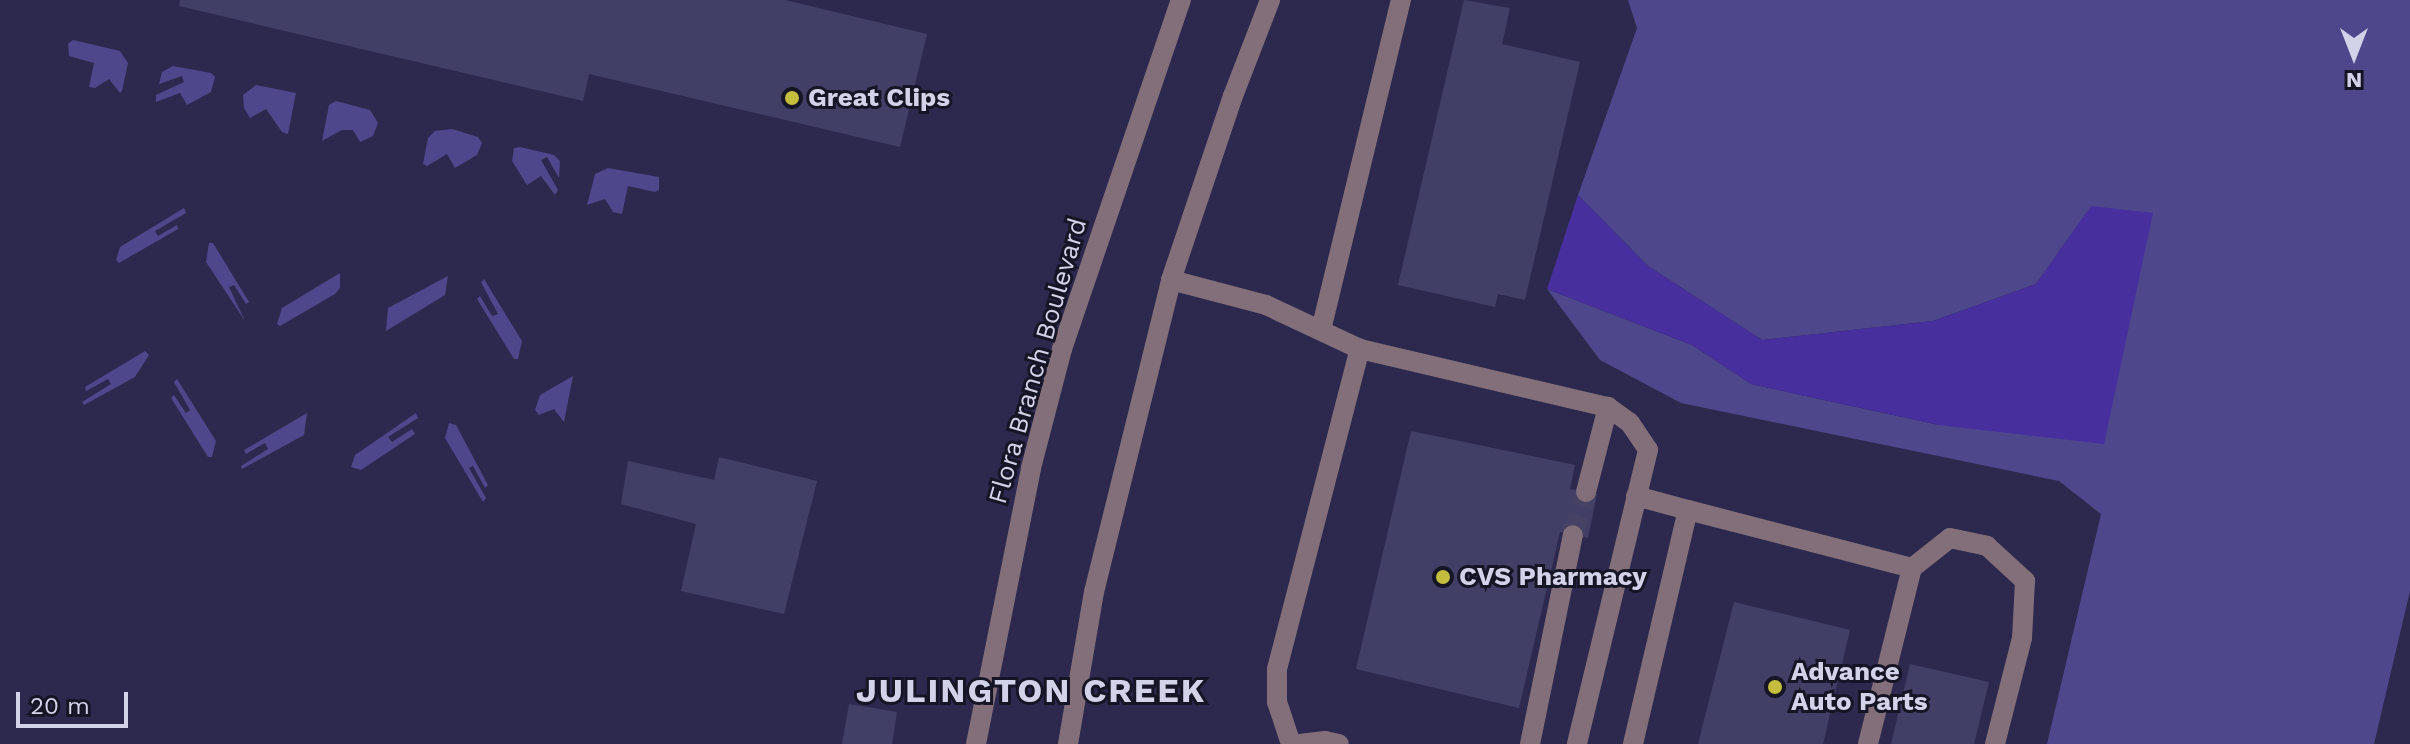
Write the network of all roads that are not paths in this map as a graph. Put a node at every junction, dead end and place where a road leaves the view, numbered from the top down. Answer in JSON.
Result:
{"nodes":[{"id":1,"x":1181,"y":0,"type":"edge"},
{"id":2,"x":1270,"y":0,"type":"edge"},
{"id":3,"x":1401,"y":0,"type":"edge"},
{"id":4,"x":1171,"y":280,"type":"junction"},
{"id":5,"x":1321,"y":330,"type":"junction"},
{"id":6,"x":1360,"y":349,"type":"junction"},
{"id":7,"x":1608,"y":407,"type":"junction"},
{"id":8,"x":1586,"y":492,"type":"tunnel mouth"},
{"id":9,"x":1636,"y":496,"type":"junction"},
{"id":10,"x":1688,"y":510,"type":"junction"},
{"id":11,"x":1573,"y":535,"type":"tunnel mouth"},
{"id":12,"x":1912,"y":568,"type":"junction"},
{"id":13,"x":976,"y":744,"type":"edge"},
{"id":14,"x":1068,"y":744,"type":"edge"},
{"id":15,"x":1291,"y":744,"type":"edge"},
{"id":16,"x":1300,"y":744,"type":"edge"},
{"id":17,"x":1339,"y":744,"type":"edge"},
{"id":18,"x":1530,"y":744,"type":"edge"},
{"id":19,"x":1577,"y":744,"type":"edge"},
{"id":20,"x":1633,"y":744,"type":"edge"},
{"id":21,"x":1868,"y":744,"type":"edge"},
{"id":22,"x":1995,"y":744,"type":"edge"}],
"edges":[{"from":1,"to":13,"type":"street","name":"Flora Branch Boulevard"},
{"from":2,"to":4,"type":"street"},
{"from":3,"to":5,"type":"street"},
{"from":4,"to":5,"type":"street"},
{"from":4,"to":14,"type":"street"},
{"from":5,"to":6,"type":"street"},
{"from":6,"to":7,"type":"street"},
{"from":6,"to":15,"type":"street"},
{"from":7,"to":8,"type":"street"},
{"from":7,"to":9,"type":"street"},
{"from":9,"to":10,"type":"street"},
{"from":9,"to":19,"type":"street"},
{"from":10,"to":12,"type":"street"},
{"from":10,"to":20,"type":"street"},
{"from":11,"to":18,"type":"street"},
{"from":12,"to":21,"type":"street"},
{"from":12,"to":22,"type":"street"},
{"from":16,"to":17,"type":"street"}]}
